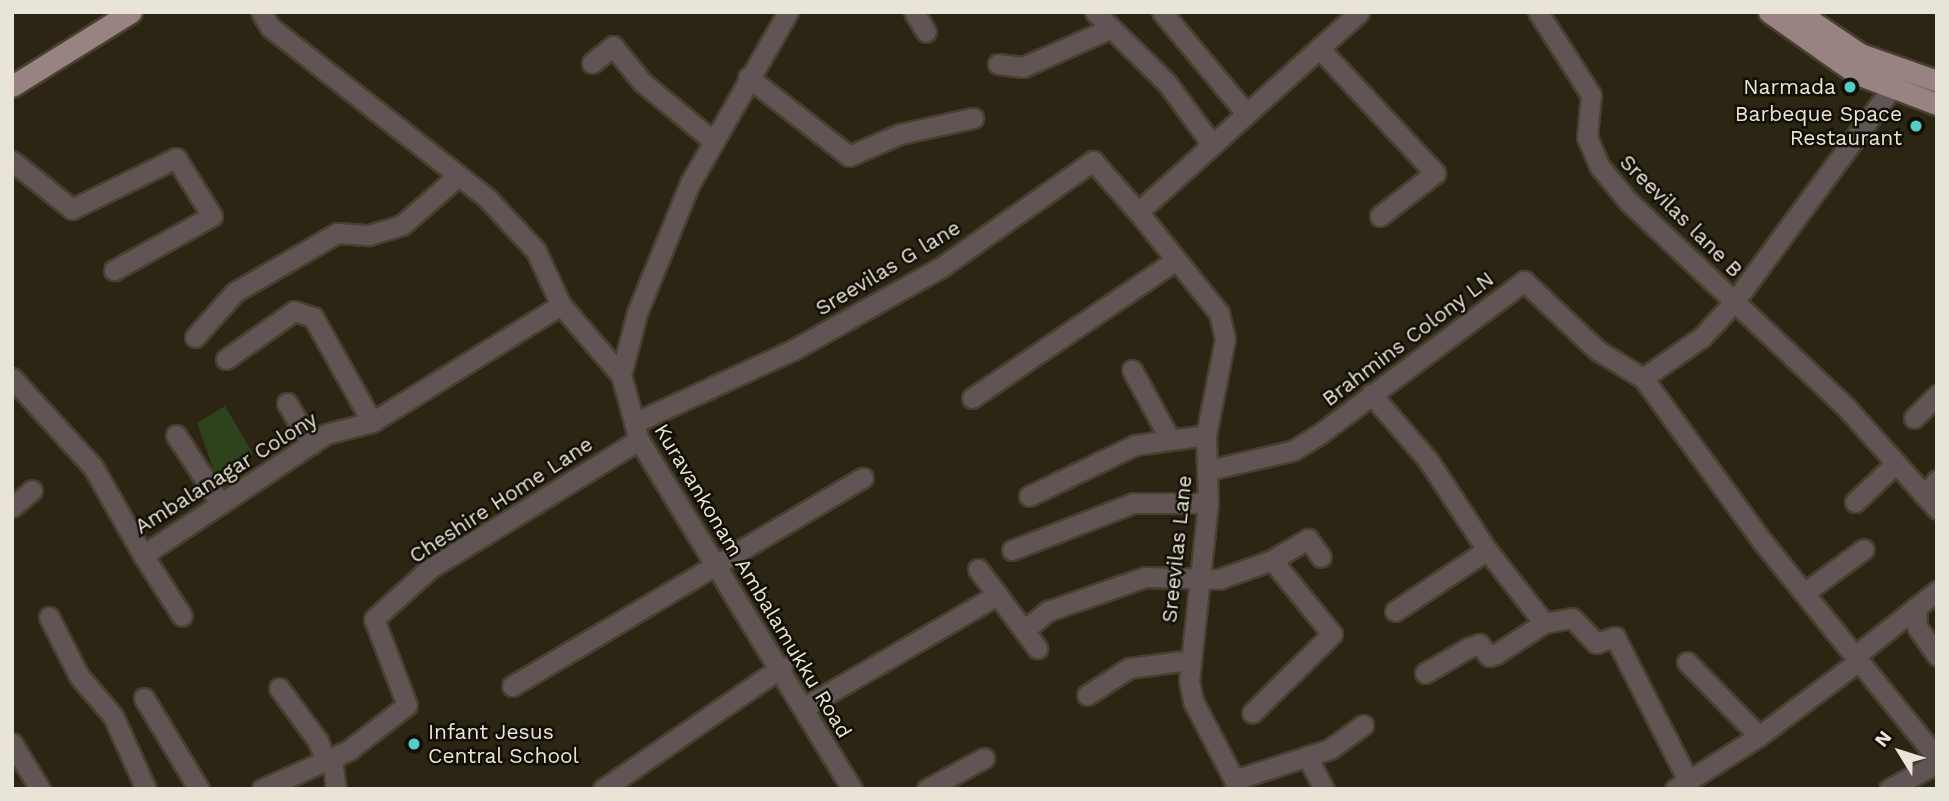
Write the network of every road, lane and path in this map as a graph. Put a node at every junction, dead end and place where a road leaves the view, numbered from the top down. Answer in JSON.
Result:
{"nodes":[{"id":1,"x":131,"y":12,"type":"edge"},
{"id":2,"x":261,"y":12,"type":"edge"},
{"id":3,"x":788,"y":12,"type":"edge"},
{"id":4,"x":914,"y":12,"type":"edge"},
{"id":5,"x":1095,"y":12,"type":"edge"},
{"id":6,"x":1162,"y":12,"type":"edge"},
{"id":7,"x":1359,"y":12,"type":"edge"},
{"id":8,"x":1538,"y":12,"type":"edge"},
{"id":9,"x":1769,"y":12,"type":"edge"},
{"id":10,"x":1798,"y":12,"type":"edge"},
{"id":11,"x":1110,"y":29,"type":"junction"},
{"id":12,"x":926,"y":32,"type":"dead end"},
{"id":13,"x":1319,"y":48,"type":"junction"},
{"id":14,"x":592,"y":63,"type":"dead end"},
{"id":15,"x":998,"y":64,"type":"dead end"},
{"id":16,"x":1903,"y":71,"type":"junction"},
{"id":17,"x":748,"y":77,"type":"junction"},
{"id":18,"x":1937,"y":81,"type":"edge"},
{"id":19,"x":12,"y":86,"type":"edge"},
{"id":20,"x":1893,"y":91,"type":"junction"},
{"id":21,"x":1937,"y":104,"type":"edge"},
{"id":22,"x":1246,"y":113,"type":"junction"},
{"id":23,"x":973,"y":118,"type":"dead end"},
{"id":24,"x":712,"y":139,"type":"junction"},
{"id":25,"x":1207,"y":148,"type":"junction"},
{"id":26,"x":12,"y":161,"type":"edge"},
{"id":27,"x":458,"y":176,"type":"junction"},
{"id":28,"x":1138,"y":212,"type":"junction"},
{"id":29,"x":1380,"y":216,"type":"dead end"},
{"id":30,"x":1173,"y":262,"type":"junction"},
{"id":31,"x":114,"y":270,"type":"dead end"},
{"id":32,"x":1734,"y":302,"type":"junction"},
{"id":33,"x":561,"y":305,"type":"junction"},
{"id":34,"x":195,"y":337,"type":"dead end"},
{"id":35,"x":226,"y":359,"type":"dead end"},
{"id":36,"x":1132,"y":370,"type":"dead end"},
{"id":37,"x":621,"y":375,"type":"junction"},
{"id":38,"x":12,"y":378,"type":"edge"},
{"id":39,"x":1643,"y":378,"type":"junction"},
{"id":40,"x":1371,"y":394,"type":"junction"},
{"id":41,"x":1937,"y":395,"type":"edge"},
{"id":42,"x":972,"y":398,"type":"dead end"},
{"id":43,"x":287,"y":403,"type":"dead end"},
{"id":44,"x":1914,"y":418,"type":"dead end"},
{"id":45,"x":372,"y":422,"type":"junction"},
{"id":46,"x":636,"y":432,"type":"junction"},
{"id":47,"x":176,"y":435,"type":"dead end"},
{"id":48,"x":1206,"y":435,"type":"junction"},
{"id":49,"x":1170,"y":439,"type":"junction"},
{"id":50,"x":311,"y":444,"type":"junction"},
{"id":51,"x":1895,"y":464,"type":"junction"},
{"id":52,"x":1209,"y":470,"type":"junction"},
{"id":53,"x":863,"y":478,"type":"dead end"},
{"id":54,"x":32,"y":491,"type":"dead end"},
{"id":55,"x":1932,"y":495,"type":"edge"},
{"id":56,"x":1029,"y":496,"type":"dead end"},
{"id":57,"x":1856,"y":502,"type":"dead end"},
{"id":58,"x":1208,"y":503,"type":"junction"},
{"id":59,"x":221,"y":504,"type":"junction"},
{"id":60,"x":12,"y":508,"type":"edge"},
{"id":61,"x":1864,"y":549,"type":"dead end"},
{"id":62,"x":1012,"y":550,"type":"dead end"},
{"id":63,"x":1487,"y":550,"type":"junction"},
{"id":64,"x":143,"y":555,"type":"junction"},
{"id":65,"x":1321,"y":557,"type":"dead end"},
{"id":66,"x":1272,"y":560,"type":"junction"},
{"id":67,"x":711,"y":564,"type":"junction"},
{"id":68,"x":978,"y":569,"type":"dead end"},
{"id":69,"x":1196,"y":577,"type":"junction"},
{"id":70,"x":1937,"y":591,"type":"edge"},
{"id":71,"x":1804,"y":593,"type":"junction"},
{"id":72,"x":997,"y":595,"type":"junction"},
{"id":73,"x":1916,"y":607,"type":"junction"},
{"id":74,"x":1395,"y":611,"type":"dead end"},
{"id":75,"x":182,"y":616,"type":"dead end"},
{"id":76,"x":49,"y":617,"type":"dead end"},
{"id":77,"x":1544,"y":623,"type":"junction"},
{"id":78,"x":1028,"y":627,"type":"dead end"},
{"id":79,"x":1037,"y":648,"type":"dead end"},
{"id":80,"x":1937,"y":656,"type":"edge"},
{"id":81,"x":1857,"y":659,"type":"junction"},
{"id":82,"x":1190,"y":660,"type":"junction"},
{"id":83,"x":1687,"y":662,"type":"dead end"},
{"id":84,"x":782,"y":667,"type":"junction"},
{"id":85,"x":1425,"y":673,"type":"dead end"},
{"id":86,"x":512,"y":685,"type":"dead end"},
{"id":87,"x":279,"y":688,"type":"dead end"},
{"id":88,"x":1087,"y":695,"type":"dead end"},
{"id":89,"x":144,"y":698,"type":"dead end"},
{"id":90,"x":803,"y":708,"type":"junction"},
{"id":91,"x":1252,"y":713,"type":"dead end"},
{"id":92,"x":1363,"y":725,"type":"dead end"},
{"id":93,"x":1759,"y":736,"type":"junction"},
{"id":94,"x":12,"y":743,"type":"edge"},
{"id":95,"x":1307,"y":756,"type":"junction"},
{"id":96,"x":984,"y":758,"type":"dead end"},
{"id":97,"x":1937,"y":758,"type":"edge"},
{"id":98,"x":328,"y":759,"type":"junction"},
{"id":99,"x":1937,"y":764,"type":"edge"},
{"id":100,"x":1681,"y":784,"type":"edge"},
{"id":101,"x":1237,"y":785,"type":"edge"},
{"id":102,"x":40,"y":789,"type":"edge"},
{"id":103,"x":146,"y":789,"type":"edge"},
{"id":104,"x":199,"y":789,"type":"edge"},
{"id":105,"x":262,"y":789,"type":"edge"},
{"id":106,"x":336,"y":789,"type":"edge"},
{"id":107,"x":603,"y":789,"type":"edge"},
{"id":108,"x":852,"y":789,"type":"edge"},
{"id":109,"x":927,"y":789,"type":"edge"},
{"id":110,"x":1324,"y":789,"type":"edge"},
{"id":111,"x":1889,"y":789,"type":"edge"}],
"edges":[{"from":1,"to":19,"type":"main road"},
{"from":2,"to":27,"type":"street"},
{"from":3,"to":17,"type":"street"},
{"from":4,"to":12,"type":"street"},
{"from":5,"to":11,"type":"street"},
{"from":6,"to":22,"type":"street"},
{"from":7,"to":13,"type":"street"},
{"from":8,"to":32,"type":"street","name":"Sreevilas lane B"},
{"from":9,"to":20,"type":"main road"},
{"from":10,"to":16,"type":"main road"},
{"from":11,"to":15,"type":"street"},
{"from":11,"to":25,"type":"street"},
{"from":13,"to":22,"type":"street"},
{"from":13,"to":29,"type":"street"},
{"from":14,"to":24,"type":"street"},
{"from":16,"to":18,"type":"main road"},
{"from":16,"to":20,"type":"street"},
{"from":17,"to":23,"type":"street"},
{"from":17,"to":24,"type":"street"},
{"from":20,"to":21,"type":"main road"},
{"from":20,"to":32,"type":"street"},
{"from":22,"to":25,"type":"street"},
{"from":24,"to":37,"type":"street"},
{"from":25,"to":28,"type":"street"},
{"from":26,"to":31,"type":"street"},
{"from":27,"to":33,"type":"street"},
{"from":27,"to":34,"type":"street"},
{"from":28,"to":30,"type":"street","name":"Sreevilas Lane"},
{"from":28,"to":46,"type":"street","name":"Sreevilas G lane"},
{"from":30,"to":42,"type":"street"},
{"from":30,"to":48,"type":"street","name":"Sreevilas Lane"},
{"from":32,"to":39,"type":"street"},
{"from":32,"to":51,"type":"street","name":"Sreevilas lane B"},
{"from":33,"to":37,"type":"street"},
{"from":33,"to":45,"type":"street","name":"Ambalanagar Colony"},
{"from":35,"to":45,"type":"street"},
{"from":36,"to":49,"type":"street"},
{"from":37,"to":46,"type":"street","name":"Kuravankonam Ambalamukku Road"},
{"from":38,"to":64,"type":"street","name":"Ambalanagar Colony"},
{"from":39,"to":40,"type":"street","name":"Brahmins Colony LN"},
{"from":39,"to":71,"type":"street"},
{"from":40,"to":52,"type":"street","name":"Brahmins Colony LN"},
{"from":40,"to":63,"type":"street"},
{"from":41,"to":44,"type":"street"},
{"from":43,"to":50,"type":"street"},
{"from":45,"to":50,"type":"street","name":"Ambalanagar Colony"},
{"from":46,"to":67,"type":"street","name":"Kuravankonam Ambalamukku Road"},
{"from":46,"to":98,"type":"street","name":"Cheshire Home Lane"},
{"from":47,"to":59,"type":"street"},
{"from":48,"to":49,"type":"street"},
{"from":48,"to":52,"type":"street","name":"Sreevilas Lane"},
{"from":49,"to":56,"type":"street"},
{"from":50,"to":59,"type":"street","name":"Ambalanagar Colony"},
{"from":51,"to":55,"type":"street","name":"Sreevilas lane B"},
{"from":51,"to":57,"type":"street"},
{"from":52,"to":58,"type":"street","name":"Sreevilas Lane"},
{"from":53,"to":67,"type":"street"},
{"from":54,"to":60,"type":"street"},
{"from":58,"to":62,"type":"street"},
{"from":58,"to":69,"type":"street","name":"Sreevilas Lane"},
{"from":59,"to":64,"type":"street","name":"Ambalanagar Colony"},
{"from":61,"to":71,"type":"street"},
{"from":63,"to":74,"type":"street"},
{"from":63,"to":77,"type":"street"},
{"from":64,"to":75,"type":"street"},
{"from":65,"to":66,"type":"street"},
{"from":66,"to":69,"type":"street"},
{"from":66,"to":91,"type":"street"},
{"from":67,"to":84,"type":"street","name":"Kuravankonam Ambalamukku Road"},
{"from":67,"to":86,"type":"street"},
{"from":68,"to":72,"type":"street"},
{"from":69,"to":78,"type":"street"},
{"from":69,"to":82,"type":"street","name":"Sreevilas Lane"},
{"from":70,"to":73,"type":"street"},
{"from":71,"to":81,"type":"street"},
{"from":72,"to":79,"type":"street"},
{"from":72,"to":90,"type":"street"},
{"from":73,"to":80,"type":"street"},
{"from":73,"to":81,"type":"street"},
{"from":76,"to":103,"type":"street"},
{"from":77,"to":85,"type":"street"},
{"from":77,"to":100,"type":"street"},
{"from":81,"to":93,"type":"street"},
{"from":81,"to":97,"type":"street"},
{"from":82,"to":88,"type":"street"},
{"from":82,"to":101,"type":"street","name":"Sreevilas Lane"},
{"from":83,"to":93,"type":"street"},
{"from":84,"to":90,"type":"street","name":"Kuravankonam Ambalamukku Road"},
{"from":84,"to":107,"type":"street"},
{"from":87,"to":98,"type":"street"},
{"from":89,"to":104,"type":"street"},
{"from":90,"to":108,"type":"street","name":"Kuravankonam Ambalamukku Road"},
{"from":92,"to":95,"type":"street"},
{"from":93,"to":100,"type":"street"},
{"from":94,"to":102,"type":"street"},
{"from":95,"to":101,"type":"street"},
{"from":95,"to":110,"type":"street"},
{"from":96,"to":109,"type":"street"},
{"from":98,"to":105,"type":"street","name":"Cheshire Home Lane"},
{"from":98,"to":106,"type":"street"},
{"from":99,"to":111,"type":"street"}]}
